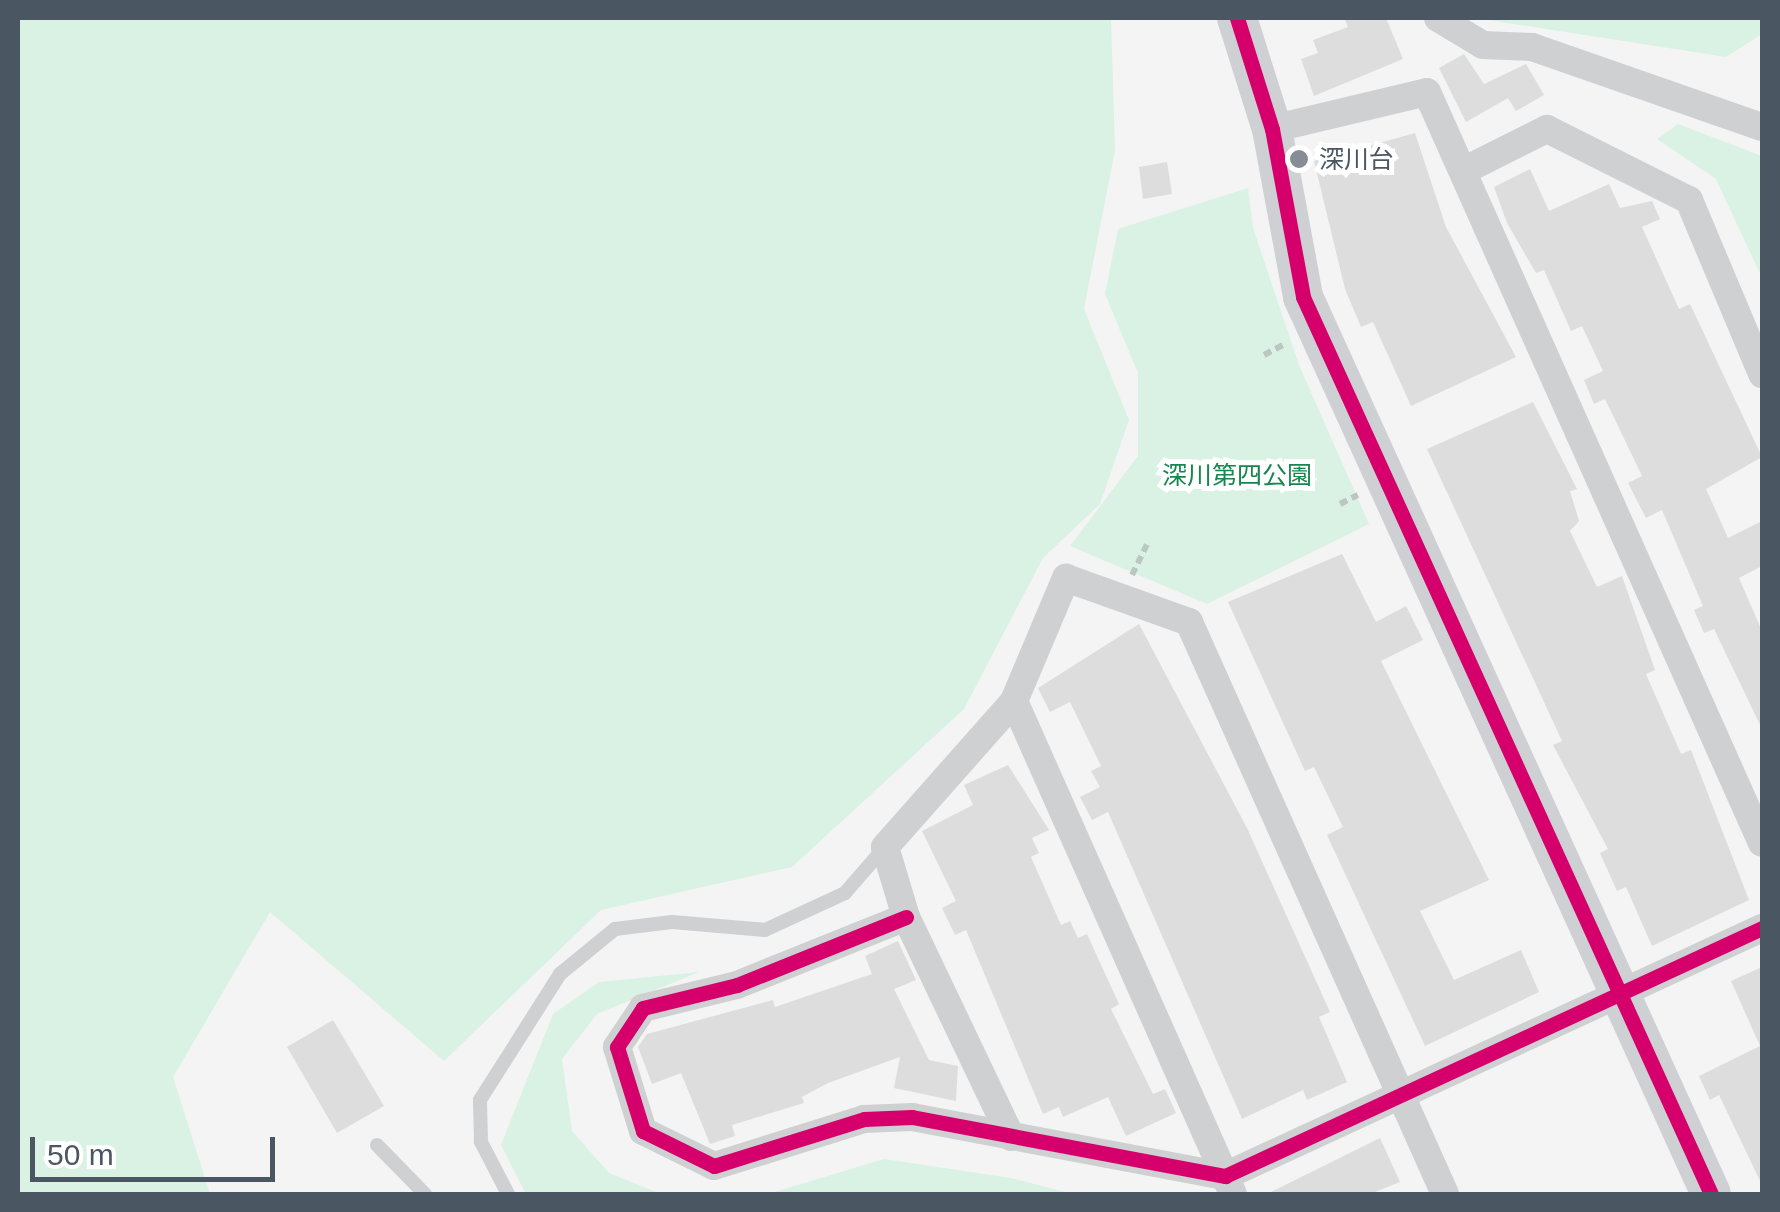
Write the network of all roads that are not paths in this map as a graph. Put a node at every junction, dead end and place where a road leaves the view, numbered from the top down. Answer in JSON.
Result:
{"nodes":[{"id":1,"x":1236,"y":18,"type":"edge"},
{"id":2,"x":1438,"y":18,"type":"edge"},
{"id":3,"x":1762,"y":127,"type":"edge"},
{"id":4,"x":1272,"y":128,"type":"junction"},
{"id":5,"x":1465,"y":170,"type":"junction"},
{"id":6,"x":1762,"y":374,"type":"edge"},
{"id":7,"x":1014,"y":700,"type":"junction"},
{"id":8,"x":1762,"y":843,"type":"edge"},
{"id":9,"x":885,"y":846,"type":"junction"},
{"id":10,"x":906,"y":918,"type":"junction"},
{"id":11,"x":1762,"y":928,"type":"edge"},
{"id":12,"x":1616,"y":992,"type":"junction"},
{"id":13,"x":1400,"y":1098,"type":"junction"},
{"id":14,"x":1012,"y":1137,"type":"junction"},
{"id":15,"x":377,"y":1145,"type":"dead end"},
{"id":16,"x":1229,"y":1185,"type":"edge"},
{"id":17,"x":426,"y":1194,"type":"edge"},
{"id":18,"x":508,"y":1194,"type":"edge"},
{"id":19,"x":1445,"y":1194,"type":"edge"},
{"id":20,"x":1710,"y":1194,"type":"edge"}],
"edges":[{"from":1,"to":4,"type":"street"},
{"from":2,"to":3,"type":"street"},
{"from":4,"to":5,"type":"street"},
{"from":4,"to":12,"type":"street"},
{"from":5,"to":6,"type":"street"},
{"from":5,"to":8,"type":"street"},
{"from":7,"to":9,"type":"street"},
{"from":7,"to":13,"type":"street"},
{"from":7,"to":16,"type":"street"},
{"from":9,"to":10,"type":"street"},
{"from":9,"to":18,"type":"lane"},
{"from":10,"to":14,"type":"street"},
{"from":10,"to":14,"type":"street"},
{"from":11,"to":12,"type":"street"},
{"from":12,"to":13,"type":"street"},
{"from":12,"to":20,"type":"street"},
{"from":13,"to":16,"type":"street"},
{"from":13,"to":19,"type":"street"},
{"from":14,"to":16,"type":"street"},
{"from":15,"to":17,"type":"lane"}]}
